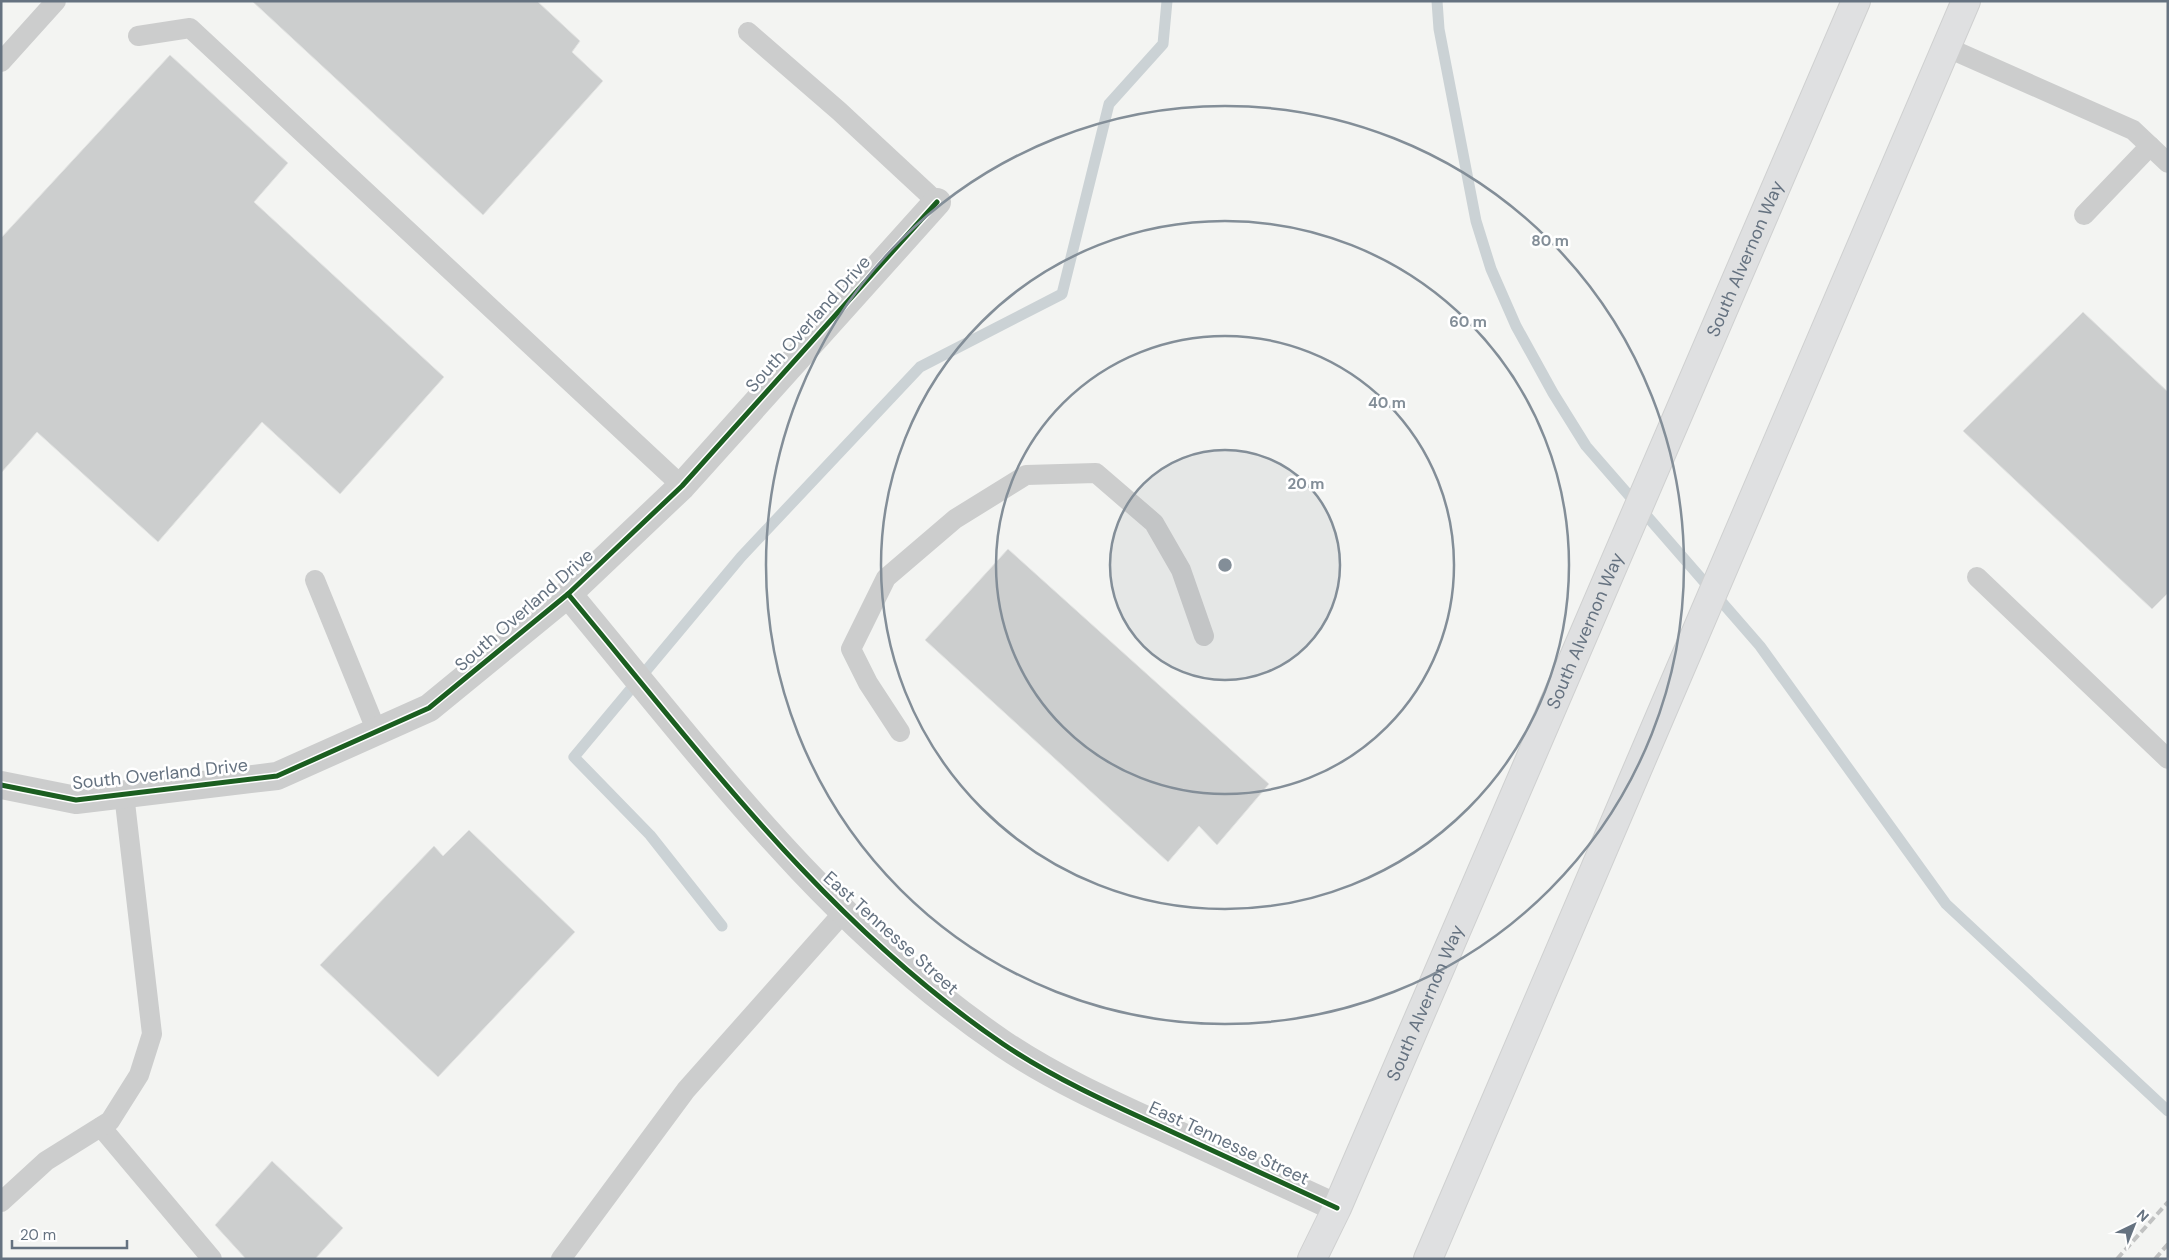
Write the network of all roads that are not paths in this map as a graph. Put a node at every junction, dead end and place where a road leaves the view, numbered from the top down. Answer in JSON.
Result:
{"nodes":[{"id":1,"x":56,"y":1,"type":"edge"},
{"id":2,"x":1856,"y":1,"type":"edge"},
{"id":3,"x":1966,"y":1,"type":"edge"},
{"id":4,"x":748,"y":32,"type":"dead end"},
{"id":5,"x":138,"y":36,"type":"dead end"},
{"id":6,"x":1946,"y":47,"type":"junction"},
{"id":7,"x":1,"y":62,"type":"edge"},
{"id":8,"x":2150,"y":146,"type":"junction"},
{"id":9,"x":2168,"y":163,"type":"edge"},
{"id":10,"x":937,"y":202,"type":"joint"},
{"id":11,"x":2084,"y":215,"type":"dead end"},
{"id":12,"x":682,"y":486,"type":"junction"},
{"id":13,"x":1977,"y":577,"type":"dead end"},
{"id":14,"x":315,"y":580,"type":"dead end"},
{"id":15,"x":568,"y":594,"type":"junction"},
{"id":16,"x":1204,"y":636,"type":"dead end"},
{"id":17,"x":377,"y":732,"type":"junction"},
{"id":18,"x":900,"y":732,"type":"dead end"},
{"id":19,"x":2168,"y":759,"type":"edge"},
{"id":20,"x":1,"y":785,"type":"edge"},
{"id":21,"x":124,"y":794,"type":"junction"},
{"id":22,"x":843,"y":914,"type":"junction"},
{"id":23,"x":101,"y":1127,"type":"junction"},
{"id":24,"x":1,"y":1202,"type":"edge"},
{"id":25,"x":1337,"y":1208,"type":"junction"},
{"id":26,"x":212,"y":1259,"type":"edge"},
{"id":27,"x":561,"y":1259,"type":"edge"},
{"id":28,"x":1312,"y":1259,"type":"edge"},
{"id":29,"x":1428,"y":1259,"type":"edge"}],
"edges":[{"from":1,"to":7,"type":"lane"},
{"from":2,"to":25,"type":"main road","name":"South Alvernon Way"},
{"from":3,"to":6,"type":"main road"},
{"from":4,"to":10,"type":"lane"},
{"from":5,"to":12,"type":"lane"},
{"from":6,"to":8,"type":"lane"},
{"from":6,"to":29,"type":"main road"},
{"from":8,"to":9,"type":"lane"},
{"from":8,"to":11,"type":"lane"},
{"from":10,"to":12,"type":"street","name":"South Overland Drive"},
{"from":12,"to":15,"type":"street","name":"South Overland Drive"},
{"from":13,"to":19,"type":"lane"},
{"from":14,"to":17,"type":"lane"},
{"from":15,"to":17,"type":"street","name":"South Overland Drive"},
{"from":15,"to":22,"type":"street","name":"East Tennesse Street"},
{"from":16,"to":18,"type":"lane"},
{"from":17,"to":21,"type":"street","name":"South Overland Drive"},
{"from":20,"to":21,"type":"street","name":"South Overland Drive"},
{"from":21,"to":23,"type":"lane"},
{"from":22,"to":25,"type":"street","name":"East Tennesse Street"},
{"from":22,"to":27,"type":"lane"},
{"from":23,"to":24,"type":"lane"},
{"from":23,"to":26,"type":"lane"},
{"from":25,"to":28,"type":"main road","name":"South Alvernon Way"}]}
